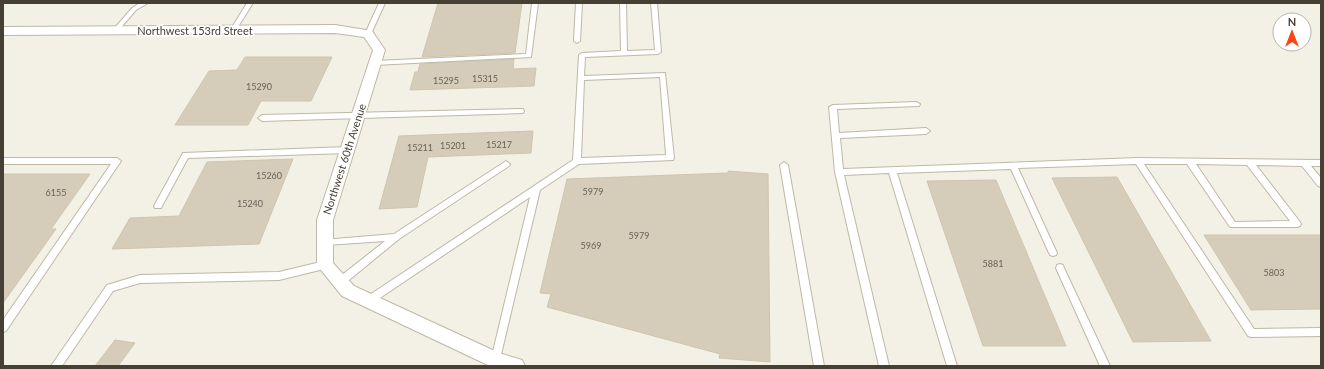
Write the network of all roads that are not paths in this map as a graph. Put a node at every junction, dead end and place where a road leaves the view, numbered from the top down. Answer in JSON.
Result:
{"nodes":[{"id":1,"x":145,"y":3,"type":"edge"},
{"id":2,"x":250,"y":3,"type":"edge"},
{"id":3,"x":382,"y":3,"type":"edge"},
{"id":4,"x":535,"y":3,"type":"edge"},
{"id":5,"x":579,"y":3,"type":"edge"},
{"id":6,"x":623,"y":3,"type":"edge"},
{"id":7,"x":654,"y":3,"type":"edge"},
{"id":8,"x":234,"y":29,"type":"junction"},
{"id":9,"x":116,"y":30,"type":"junction"},
{"id":10,"x":3,"y":31,"type":"edge"},
{"id":11,"x":368,"y":34,"type":"junction"},
{"id":12,"x":577,"y":41,"type":"dead end"},
{"id":13,"x":624,"y":53,"type":"junction"},
{"id":14,"x":377,"y":56,"type":"junction"},
{"id":15,"x":581,"y":78,"type":"junction"},
{"id":16,"x":916,"y":104,"type":"dead end"},
{"id":17,"x":520,"y":111,"type":"dead end"},
{"id":18,"x":358,"y":115,"type":"junction"},
{"id":19,"x":262,"y":118,"type":"dead end"},
{"id":20,"x":926,"y":131,"type":"dead end"},
{"id":21,"x":836,"y":136,"type":"junction"},
{"id":22,"x":347,"y":150,"type":"junction"},
{"id":23,"x":577,"y":160,"type":"junction"},
{"id":24,"x":1138,"y":160,"type":"junction"},
{"id":25,"x":3,"y":161,"type":"edge"},
{"id":26,"x":1189,"y":161,"type":"junction"},
{"id":27,"x":1249,"y":162,"type":"junction"},
{"id":28,"x":1304,"y":163,"type":"junction"},
{"id":29,"x":1321,"y":163,"type":"edge"},
{"id":30,"x":506,"y":164,"type":"dead end"},
{"id":31,"x":784,"y":165,"type":"dead end"},
{"id":32,"x":1013,"y":166,"type":"junction"},
{"id":33,"x":892,"y":170,"type":"junction"},
{"id":34,"x":839,"y":172,"type":"junction"},
{"id":35,"x":1321,"y":184,"type":"edge"},
{"id":36,"x":536,"y":188,"type":"junction"},
{"id":37,"x":158,"y":206,"type":"dead end"},
{"id":38,"x":396,"y":237,"type":"junction"},
{"id":39,"x":326,"y":242,"type":"junction"},
{"id":40,"x":1053,"y":253,"type":"dead end"},
{"id":41,"x":325,"y":265,"type":"junction"},
{"id":42,"x":1060,"y":268,"type":"dead end"},
{"id":43,"x":340,"y":282,"type":"junction"},
{"id":44,"x":368,"y":301,"type":"junction"},
{"id":45,"x":3,"y":328,"type":"edge"},
{"id":46,"x":1321,"y":332,"type":"edge"},
{"id":47,"x":496,"y":360,"type":"junction"},
{"id":48,"x":56,"y":366,"type":"edge"},
{"id":49,"x":516,"y":366,"type":"edge"},
{"id":50,"x":820,"y":366,"type":"edge"},
{"id":51,"x":884,"y":366,"type":"edge"},
{"id":52,"x":952,"y":366,"type":"edge"},
{"id":53,"x":1105,"y":366,"type":"edge"}],
"edges":[{"from":1,"to":9,"type":"lane"},
{"from":2,"to":8,"type":"lane"},
{"from":3,"to":11,"type":"lane"},
{"from":4,"to":14,"type":"lane"},
{"from":5,"to":12,"type":"lane"},
{"from":6,"to":13,"type":"lane"},
{"from":7,"to":13,"type":"lane"},
{"from":8,"to":9,"type":"street","name":"Northwest 153rd Street"},
{"from":8,"to":11,"type":"street","name":"Northwest 153rd Street"},
{"from":9,"to":10,"type":"street","name":"Northwest 153rd Street"},
{"from":11,"to":14,"type":"street"},
{"from":13,"to":15,"type":"lane"},
{"from":14,"to":18,"type":"street","name":"Northwest 60th Avenue"},
{"from":15,"to":23,"type":"lane"},
{"from":15,"to":23,"type":"lane"},
{"from":16,"to":21,"type":"lane"},
{"from":17,"to":18,"type":"lane"},
{"from":18,"to":19,"type":"lane"},
{"from":18,"to":22,"type":"street","name":"Northwest 60th Avenue"},
{"from":20,"to":21,"type":"lane"},
{"from":21,"to":34,"type":"lane"},
{"from":22,"to":37,"type":"lane"},
{"from":22,"to":39,"type":"street","name":"Northwest 60th Avenue"},
{"from":23,"to":36,"type":"lane"},
{"from":24,"to":26,"type":"lane"},
{"from":24,"to":32,"type":"lane"},
{"from":24,"to":46,"type":"lane"},
{"from":25,"to":45,"type":"lane"},
{"from":26,"to":27,"type":"lane"},
{"from":26,"to":27,"type":"lane"},
{"from":27,"to":28,"type":"lane"},
{"from":28,"to":29,"type":"lane"},
{"from":28,"to":35,"type":"lane"},
{"from":30,"to":38,"type":"lane"},
{"from":31,"to":50,"type":"lane"},
{"from":32,"to":33,"type":"lane"},
{"from":32,"to":40,"type":"lane"},
{"from":33,"to":34,"type":"lane"},
{"from":33,"to":52,"type":"lane"},
{"from":34,"to":51,"type":"lane"},
{"from":36,"to":44,"type":"lane"},
{"from":36,"to":47,"type":"lane"},
{"from":38,"to":39,"type":"lane"},
{"from":38,"to":43,"type":"lane"},
{"from":39,"to":41,"type":"street","name":"Northwest 60th Avenue"},
{"from":41,"to":43,"type":"street"},
{"from":41,"to":48,"type":"lane"},
{"from":42,"to":53,"type":"lane"},
{"from":43,"to":44,"type":"street"},
{"from":44,"to":47,"type":"street"},
{"from":47,"to":49,"type":"street"}]}
